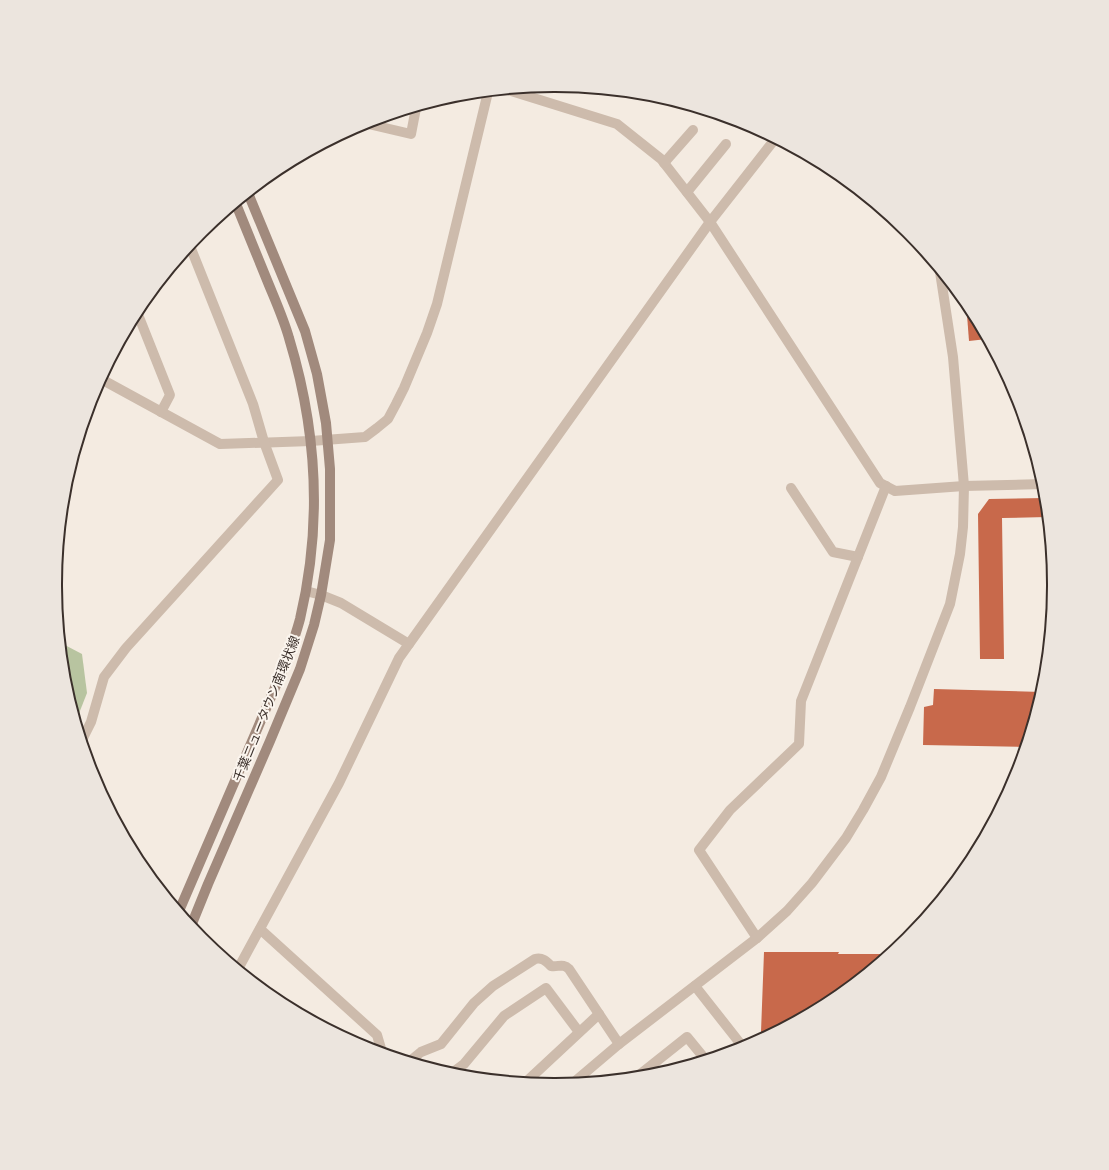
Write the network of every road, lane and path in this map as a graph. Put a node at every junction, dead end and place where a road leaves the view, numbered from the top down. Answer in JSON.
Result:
{"nodes":[{"id":1,"x":521,"y":94,"type":"edge"},
{"id":2,"x":487,"y":98,"type":"edge"},
{"id":3,"x":415,"y":113,"type":"edge"},
{"id":4,"x":376,"y":126,"type":"edge"},
{"id":5,"x":692,"y":130,"type":"dead end"},
{"id":6,"x":772,"y":143,"type":"edge"},
{"id":7,"x":726,"y":144,"type":"dead end"},
{"id":8,"x":664,"y":163,"type":"junction"},
{"id":9,"x":687,"y":192,"type":"junction"},
{"id":10,"x":250,"y":198,"type":"edge"},
{"id":11,"x":238,"y":208,"type":"edge"},
{"id":12,"x":710,"y":222,"type":"junction"},
{"id":13,"x":192,"y":251,"type":"edge"},
{"id":14,"x":941,"y":280,"type":"edge"},
{"id":15,"x":140,"y":319,"type":"edge"},
{"id":16,"x":106,"y":382,"type":"edge"},
{"id":17,"x":161,"y":412,"type":"junction"},
{"id":18,"x":328,"y":440,"type":"junction"},
{"id":19,"x":311,"y":441,"type":"junction"},
{"id":20,"x":264,"y":442,"type":"junction"},
{"id":21,"x":1037,"y":484,"type":"edge"},
{"id":22,"x":886,"y":486,"type":"junction"},
{"id":23,"x":964,"y":486,"type":"junction"},
{"id":24,"x":791,"y":488,"type":"dead end"},
{"id":25,"x":858,"y":557,"type":"junction"},
{"id":26,"x":306,"y":591,"type":"junction"},
{"id":27,"x":321,"y":595,"type":"junction"},
{"id":28,"x":409,"y":644,"type":"junction"},
{"id":29,"x":85,"y":734,"type":"edge"},
{"id":30,"x":181,"y":906,"type":"edge"},
{"id":31,"x":193,"y":920,"type":"edge"},
{"id":32,"x":260,"y":929,"type":"junction"},
{"id":33,"x":758,"y":938,"type":"junction"},
{"id":34,"x":241,"y":964,"type":"edge"},
{"id":35,"x":695,"y":986,"type":"junction"},
{"id":36,"x":598,"y":1014,"type":"junction"},
{"id":37,"x":579,"y":1032,"type":"junction"},
{"id":38,"x":739,"y":1042,"type":"edge"},
{"id":39,"x":619,"y":1044,"type":"junction"},
{"id":40,"x":379,"y":1045,"type":"edge"},
{"id":41,"x":701,"y":1055,"type":"edge"},
{"id":42,"x":415,"y":1057,"type":"edge"},
{"id":43,"x":459,"y":1068,"type":"edge"},
{"id":44,"x":650,"y":1068,"type":"edge"},
{"id":45,"x":581,"y":1076,"type":"edge"},
{"id":46,"x":532,"y":1077,"type":"edge"}],
"edges":[{"from":1,"to":8,"type":"street"},
{"from":2,"to":18,"type":"street"},
{"from":3,"to":4,"type":"street"},
{"from":5,"to":8,"type":"street"},
{"from":6,"to":12,"type":"street"},
{"from":7,"to":9,"type":"street"},
{"from":8,"to":9,"type":"street"},
{"from":9,"to":12,"type":"street"},
{"from":10,"to":18,"type":"main road","name":"千葉ニュータウン南環状線"},
{"from":11,"to":19,"type":"main road","name":"千葉ニュータウン南環状線"},
{"from":12,"to":22,"type":"street"},
{"from":12,"to":28,"type":"street"},
{"from":13,"to":20,"type":"street"},
{"from":14,"to":23,"type":"street"},
{"from":15,"to":17,"type":"street"},
{"from":16,"to":17,"type":"street"},
{"from":17,"to":20,"type":"street"},
{"from":18,"to":19,"type":"street"},
{"from":18,"to":27,"type":"main road","name":"千葉ニュータウン南環状線"},
{"from":19,"to":20,"type":"street"},
{"from":19,"to":26,"type":"main road","name":"千葉ニュータウン南環状線"},
{"from":20,"to":29,"type":"street"},
{"from":21,"to":23,"type":"street"},
{"from":22,"to":23,"type":"street"},
{"from":22,"to":25,"type":"street"},
{"from":23,"to":33,"type":"street"},
{"from":24,"to":25,"type":"street"},
{"from":25,"to":33,"type":"street"},
{"from":26,"to":27,"type":"street"},
{"from":26,"to":30,"type":"main road","name":"千葉ニュータウン南環状線"},
{"from":27,"to":28,"type":"street"},
{"from":27,"to":31,"type":"main road","name":"千葉ニュータウン南環状線"},
{"from":28,"to":32,"type":"street"},
{"from":32,"to":34,"type":"street"},
{"from":32,"to":40,"type":"street"},
{"from":33,"to":35,"type":"street"},
{"from":35,"to":38,"type":"street"},
{"from":35,"to":39,"type":"street"},
{"from":36,"to":37,"type":"street"},
{"from":36,"to":39,"type":"street"},
{"from":36,"to":42,"type":"street"},
{"from":37,"to":43,"type":"street"},
{"from":37,"to":46,"type":"street"},
{"from":39,"to":45,"type":"street"},
{"from":41,"to":44,"type":"street"}]}
